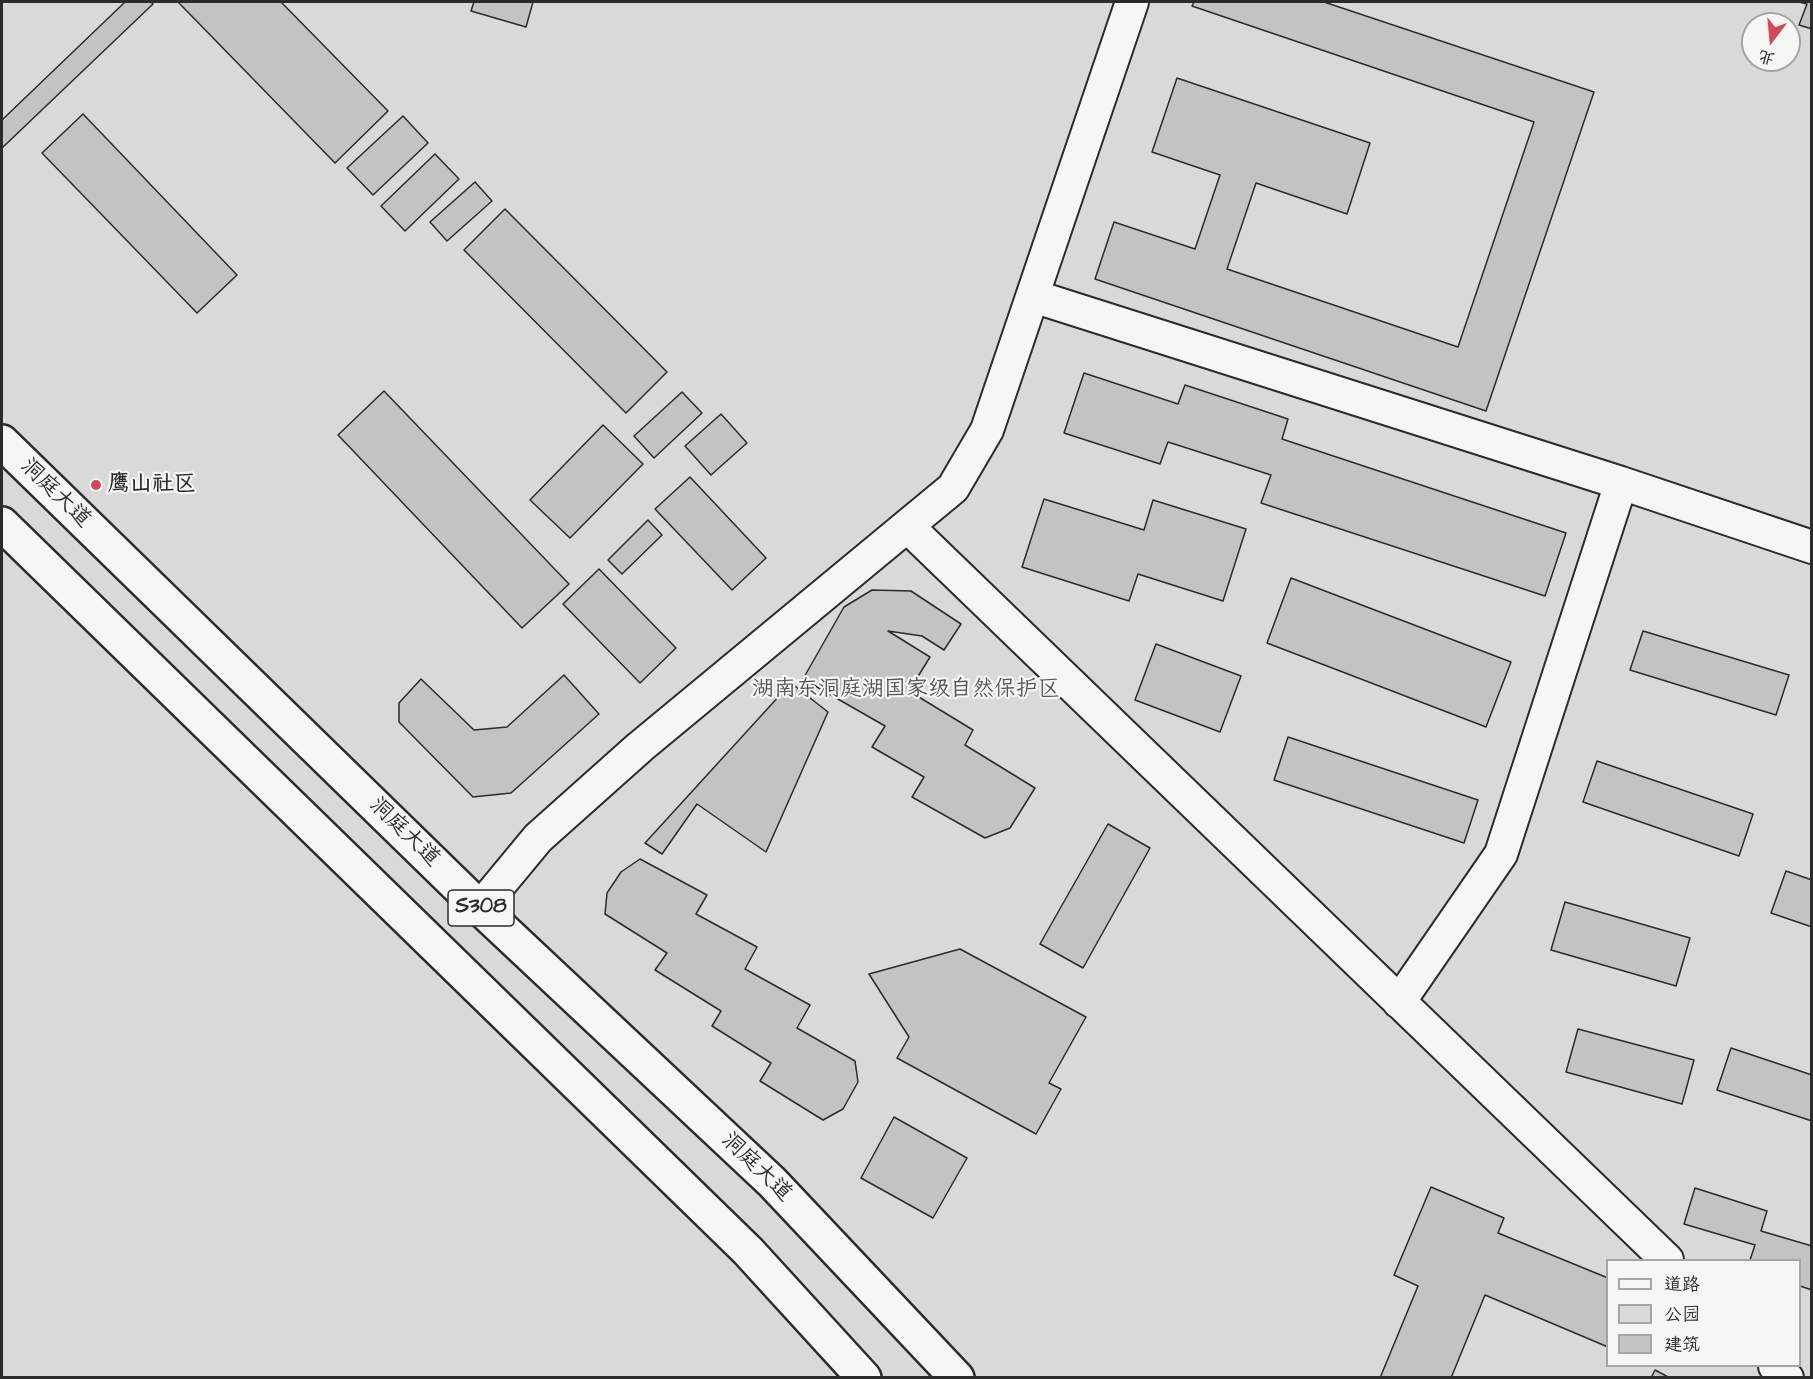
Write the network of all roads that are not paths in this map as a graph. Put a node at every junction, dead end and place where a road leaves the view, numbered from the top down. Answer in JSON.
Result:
{"nodes":[{"id":1,"x":1132,"y":2,"type":"edge"},
{"id":2,"x":1033,"y":296,"type":"junction"},
{"id":3,"x":2,"y":442,"type":"edge"},
{"id":4,"x":1621,"y":483,"type":"junction"},
{"id":5,"x":2,"y":524,"type":"edge"},
{"id":6,"x":907,"y":526,"type":"junction"},
{"id":7,"x":1812,"y":547,"type":"edge"},
{"id":8,"x":480,"y":908,"type":"junction"},
{"id":9,"x":1399,"y":1002,"type":"junction"},
{"id":10,"x":1665,"y":1259,"type":"edge"},
{"id":11,"x":864,"y":1377,"type":"edge"},
{"id":12,"x":957,"y":1377,"type":"edge"}],
"edges":[{"from":1,"to":2,"type":"street"},
{"from":2,"to":4,"type":"street"},
{"from":2,"to":6,"type":"street"},
{"from":3,"to":8,"type":"main road","name":"洞庭大道","number":"S308"},
{"from":4,"to":7,"type":"street"},
{"from":4,"to":9,"type":"street"},
{"from":5,"to":11,"type":"main road","number":"S308"},
{"from":6,"to":8,"type":"street"},
{"from":6,"to":9,"type":"street"},
{"from":8,"to":12,"type":"main road","name":"洞庭大道","number":"S308"},
{"from":9,"to":10,"type":"street"}]}
